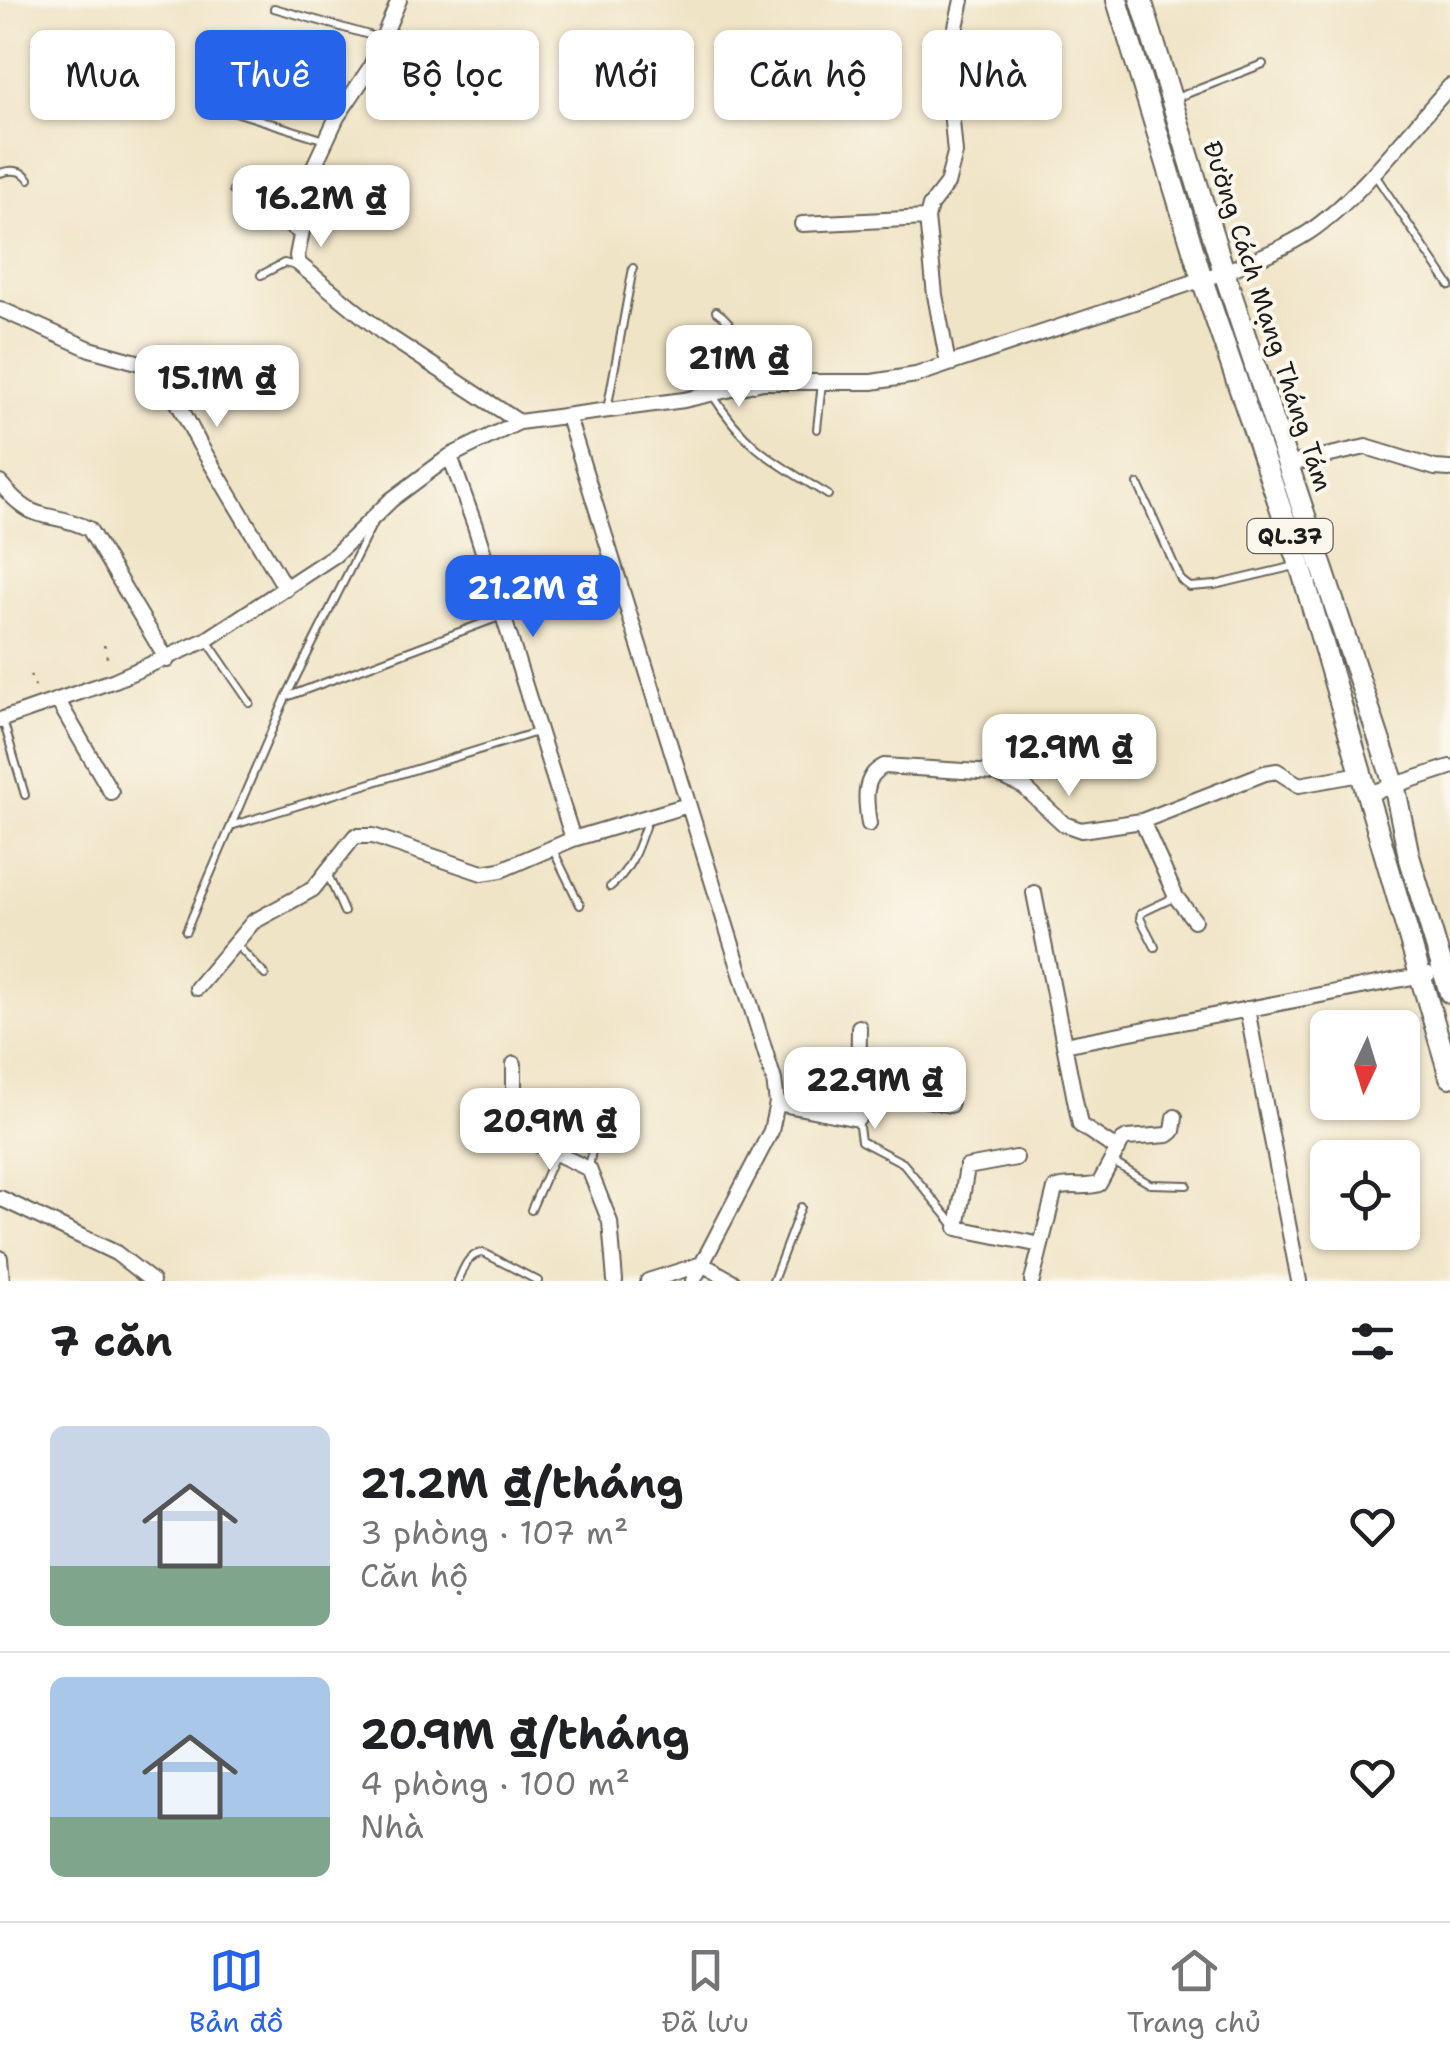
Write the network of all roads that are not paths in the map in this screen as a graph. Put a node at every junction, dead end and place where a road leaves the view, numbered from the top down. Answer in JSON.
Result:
{"nodes":[{"id":1,"x":399,"y":0,"type":"edge"},
{"id":2,"x":962,"y":0,"type":"edge"},
{"id":3,"x":1117,"y":0,"type":"edge"},
{"id":4,"x":1142,"y":0,"type":"edge"},
{"id":5,"x":274,"y":8,"type":"dead end"},
{"id":6,"x":388,"y":30,"type":"edge"},
{"id":7,"x":366,"y":35,"type":"edge"},
{"id":8,"x":1263,"y":64,"type":"dead end"},
{"id":9,"x":366,"y":71,"type":"edge"},
{"id":10,"x":1450,"y":86,"type":"edge"},
{"id":11,"x":1172,"y":100,"type":"junction"},
{"id":12,"x":261,"y":120,"type":"edge"},
{"id":13,"x":326,"y":140,"type":"junction"},
{"id":14,"x":1372,"y":171,"type":"junction"},
{"id":15,"x":0,"y":172,"type":"edge"},
{"id":16,"x":29,"y":179,"type":"dead end"},
{"id":17,"x":233,"y":191,"type":"dead end"},
{"id":18,"x":927,"y":218,"type":"junction"},
{"id":19,"x":802,"y":224,"type":"dead end"},
{"id":20,"x":301,"y":238,"type":"junction"},
{"id":21,"x":633,"y":268,"type":"dead end"},
{"id":22,"x":302,"y":269,"type":"junction"},
{"id":23,"x":1224,"y":272,"type":"junction"},
{"id":24,"x":260,"y":275,"type":"dead end"},
{"id":25,"x":1202,"y":280,"type":"junction"},
{"id":26,"x":1450,"y":286,"type":"edge"},
{"id":27,"x":0,"y":309,"type":"edge"},
{"id":28,"x":716,"y":311,"type":"dead end"},
{"id":29,"x":948,"y":364,"type":"junction"},
{"id":30,"x":822,"y":382,"type":"junction"},
{"id":31,"x":747,"y":386,"type":"junction"},
{"id":32,"x":712,"y":394,"type":"junction"},
{"id":33,"x":607,"y":411,"type":"junction"},
{"id":34,"x":568,"y":417,"type":"junction"},
{"id":35,"x":519,"y":422,"type":"junction"},
{"id":36,"x":818,"y":430,"type":"dead end"},
{"id":37,"x":450,"y":456,"type":"junction"},
{"id":38,"x":1290,"y":464,"type":"junction"},
{"id":39,"x":1450,"y":468,"type":"edge"},
{"id":40,"x":0,"y":483,"type":"edge"},
{"id":41,"x":1138,"y":484,"type":"dead end"},
{"id":42,"x":828,"y":495,"type":"dead end"},
{"id":43,"x":378,"y":513,"type":"junction"},
{"id":44,"x":1310,"y":561,"type":"junction"},
{"id":45,"x":286,"y":589,"type":"junction"},
{"id":46,"x":503,"y":616,"type":"junction"},
{"id":47,"x":206,"y":640,"type":"junction"},
{"id":48,"x":167,"y":660,"type":"junction"},
{"id":49,"x":286,"y":697,"type":"junction"},
{"id":50,"x":51,"y":703,"type":"junction"},
{"id":51,"x":250,"y":703,"type":"dead end"},
{"id":52,"x":1,"y":719,"type":"edge"},
{"id":53,"x":538,"y":732,"type":"junction"},
{"id":54,"x":1450,"y":767,"type":"edge"},
{"id":55,"x":1364,"y":784,"type":"junction"},
{"id":56,"x":1394,"y":784,"type":"junction"},
{"id":57,"x":111,"y":792,"type":"dead end"},
{"id":58,"x":25,"y":795,"type":"dead end"},
{"id":59,"x":688,"y":804,"type":"junction"},
{"id":60,"x":648,"y":817,"type":"junction"},
{"id":61,"x":1142,"y":821,"type":"junction"},
{"id":62,"x":869,"y":824,"type":"dead end"},
{"id":63,"x":232,"y":825,"type":"junction"},
{"id":64,"x":573,"y":839,"type":"junction"},
{"id":65,"x":552,"y":847,"type":"junction"},
{"id":66,"x":328,"y":874,"type":"junction"},
{"id":67,"x":610,"y":887,"type":"dead end"},
{"id":68,"x":1034,"y":893,"type":"dead end"},
{"id":69,"x":1176,"y":897,"type":"junction"},
{"id":70,"x":580,"y":905,"type":"dead end"},
{"id":71,"x":344,"y":912,"type":"dead end"},
{"id":72,"x":1194,"y":920,"type":"dead end"},
{"id":73,"x":186,"y":932,"type":"dead end"},
{"id":74,"x":234,"y":942,"type":"junction"},
{"id":75,"x":1155,"y":947,"type":"dead end"},
{"id":76,"x":1444,"y":971,"type":"junction"},
{"id":77,"x":265,"y":975,"type":"dead end"},
{"id":78,"x":1421,"y":976,"type":"junction"},
{"id":79,"x":197,"y":988,"type":"dead end"},
{"id":80,"x":1450,"y":992,"type":"edge"},
{"id":81,"x":1247,"y":1009,"type":"junction"},
{"id":82,"x":859,"y":1027,"type":"dead end"},
{"id":83,"x":1064,"y":1044,"type":"junction"},
{"id":84,"x":514,"y":1064,"type":"dead end"},
{"id":85,"x":923,"y":1071,"type":"dead end"},
{"id":86,"x":882,"y":1077,"type":"junction"},
{"id":87,"x":1450,"y":1077,"type":"edge"},
{"id":88,"x":860,"y":1080,"type":"junction"},
{"id":89,"x":600,"y":1097,"type":"dead end"},
{"id":90,"x":778,"y":1103,"type":"junction"},
{"id":91,"x":950,"y":1105,"type":"dead end"},
{"id":92,"x":1175,"y":1117,"type":"dead end"},
{"id":93,"x":858,"y":1119,"type":"junction"},
{"id":94,"x":557,"y":1152,"type":"junction"},
{"id":95,"x":1115,"y":1156,"type":"junction"},
{"id":96,"x":1016,"y":1158,"type":"dead end"},
{"id":97,"x":589,"y":1170,"type":"junction"},
{"id":98,"x":1188,"y":1185,"type":"dead end"},
{"id":99,"x":0,"y":1198,"type":"edge"},
{"id":100,"x":802,"y":1207,"type":"dead end"},
{"id":101,"x":531,"y":1210,"type":"dead end"},
{"id":102,"x":957,"y":1228,"type":"junction"},
{"id":103,"x":1041,"y":1245,"type":"junction"},
{"id":104,"x":0,"y":1258,"type":"edge"},
{"id":105,"x":702,"y":1264,"type":"junction"},
{"id":106,"x":2,"y":1281,"type":"edge"},
{"id":107,"x":152,"y":1281,"type":"edge"},
{"id":108,"x":458,"y":1281,"type":"edge"},
{"id":109,"x":538,"y":1281,"type":"edge"},
{"id":110,"x":614,"y":1281,"type":"edge"},
{"id":111,"x":648,"y":1281,"type":"edge"},
{"id":112,"x":693,"y":1281,"type":"edge"},
{"id":113,"x":732,"y":1281,"type":"edge"},
{"id":114,"x":773,"y":1281,"type":"edge"},
{"id":115,"x":1032,"y":1281,"type":"edge"},
{"id":116,"x":1299,"y":1281,"type":"edge"}],
"edges":[{"from":1,"to":6,"type":"street"},
{"from":2,"to":18,"type":"street"},
{"from":3,"to":25,"type":"main road","name":"Đường Cách Mạng Tháng Tám","number":"QL.37"},
{"from":4,"to":11,"type":"main road","name":"Đường Cách Mạng Tháng Tám","number":"QL.37"},
{"from":5,"to":7,"type":"lane"},
{"from":8,"to":11,"type":"lane"},
{"from":9,"to":13,"type":"street"},
{"from":10,"to":14,"type":"street"},
{"from":11,"to":23,"type":"main road","name":"Đường Cách Mạng Tháng Tám","number":"QL.37"},
{"from":12,"to":13,"type":"lane"},
{"from":13,"to":20,"type":"street"},
{"from":14,"to":23,"type":"street"},
{"from":14,"to":26,"type":"lane"},
{"from":15,"to":16,"type":"lane"},
{"from":17,"to":20,"type":"lane"},
{"from":18,"to":19,"type":"street"},
{"from":18,"to":29,"type":"street"},
{"from":20,"to":22,"type":"street"},
{"from":21,"to":33,"type":"lane"},
{"from":22,"to":24,"type":"lane"},
{"from":22,"to":35,"type":"street"},
{"from":23,"to":25,"type":"street"},
{"from":23,"to":38,"type":"main road","name":"Đường Cách Mạng Tháng Tám","number":"QL.37"},
{"from":25,"to":29,"type":"street"},
{"from":25,"to":44,"type":"main road","name":"Đường Cách Mạng Tháng Tám","number":"QL.37"},
{"from":27,"to":45,"type":"street"},
{"from":28,"to":31,"type":"lane"},
{"from":29,"to":30,"type":"street"},
{"from":30,"to":31,"type":"street"},
{"from":30,"to":36,"type":"lane"},
{"from":31,"to":32,"type":"street"},
{"from":32,"to":33,"type":"street"},
{"from":32,"to":42,"type":"lane"},
{"from":33,"to":34,"type":"street"},
{"from":34,"to":35,"type":"street"},
{"from":34,"to":59,"type":"street"},
{"from":35,"to":37,"type":"street"},
{"from":37,"to":43,"type":"street"},
{"from":37,"to":46,"type":"street"},
{"from":38,"to":39,"type":"street"},
{"from":38,"to":44,"type":"main road","name":"Đường Cách Mạng Tháng Tám","number":"QL.37"},
{"from":40,"to":48,"type":"street"},
{"from":41,"to":44,"type":"lane"},
{"from":43,"to":45,"type":"street"},
{"from":43,"to":49,"type":"lane"},
{"from":44,"to":55,"type":"main road","name":"Đường Cách Mạng Tháng Tám","number":"QL.37"},
{"from":44,"to":56,"type":"main road","name":"Đường Cách Mạng Tháng Tám","number":"QL.37"},
{"from":45,"to":47,"type":"street"},
{"from":46,"to":49,"type":"lane"},
{"from":46,"to":53,"type":"street"},
{"from":47,"to":48,"type":"street"},
{"from":47,"to":51,"type":"lane"},
{"from":48,"to":50,"type":"street"},
{"from":49,"to":63,"type":"lane"},
{"from":50,"to":52,"type":"street"},
{"from":50,"to":57,"type":"street"},
{"from":52,"to":58,"type":"lane"},
{"from":53,"to":63,"type":"lane"},
{"from":53,"to":64,"type":"street"},
{"from":54,"to":56,"type":"street"},
{"from":55,"to":56,"type":"street"},
{"from":55,"to":61,"type":"street"},
{"from":55,"to":78,"type":"main road","name":"Đường Cách Mạng Tháng Tám","number":"QL.37"},
{"from":56,"to":76,"type":"main road","name":"Đường Cách Mạng Tháng Tám","number":"QL.37"},
{"from":59,"to":60,"type":"street"},
{"from":59,"to":90,"type":"street"},
{"from":60,"to":64,"type":"street"},
{"from":60,"to":67,"type":"lane"},
{"from":61,"to":62,"type":"street"},
{"from":61,"to":69,"type":"street"},
{"from":63,"to":73,"type":"lane"},
{"from":64,"to":65,"type":"street"},
{"from":65,"to":66,"type":"street"},
{"from":65,"to":70,"type":"lane"},
{"from":66,"to":71,"type":"lane"},
{"from":66,"to":74,"type":"street"},
{"from":68,"to":83,"type":"street"},
{"from":69,"to":72,"type":"street"},
{"from":69,"to":75,"type":"lane"},
{"from":74,"to":77,"type":"lane"},
{"from":74,"to":79,"type":"street"},
{"from":76,"to":78,"type":"street"},
{"from":76,"to":80,"type":"main road","name":"Đường Cách Mạng Tháng Tám","number":"QL.37"},
{"from":78,"to":81,"type":"street"},
{"from":78,"to":87,"type":"main road","name":"Đường Cách Mạng Tháng Tám","number":"QL.37"},
{"from":81,"to":83,"type":"street"},
{"from":81,"to":116,"type":"street"},
{"from":82,"to":88,"type":"street"},
{"from":83,"to":95,"type":"street"},
{"from":84,"to":94,"type":"street"},
{"from":85,"to":86,"type":"lane"},
{"from":86,"to":88,"type":"street"},
{"from":86,"to":91,"type":"street"},
{"from":88,"to":93,"type":"street"},
{"from":89,"to":97,"type":"lane"},
{"from":90,"to":93,"type":"street"},
{"from":90,"to":105,"type":"street"},
{"from":92,"to":95,"type":"street"},
{"from":93,"to":102,"type":"lane"},
{"from":94,"to":97,"type":"street"},
{"from":94,"to":101,"type":"lane"},
{"from":95,"to":98,"type":"lane"},
{"from":95,"to":103,"type":"street"},
{"from":96,"to":102,"type":"street"},
{"from":97,"to":110,"type":"street"},
{"from":99,"to":107,"type":"street"},
{"from":100,"to":114,"type":"lane"},
{"from":102,"to":103,"type":"street"},
{"from":103,"to":115,"type":"street"},
{"from":104,"to":106,"type":"street"},
{"from":105,"to":111,"type":"street"},
{"from":105,"to":112,"type":"street"},
{"from":105,"to":113,"type":"street"},
{"from":108,"to":109,"type":"lane"}]}
